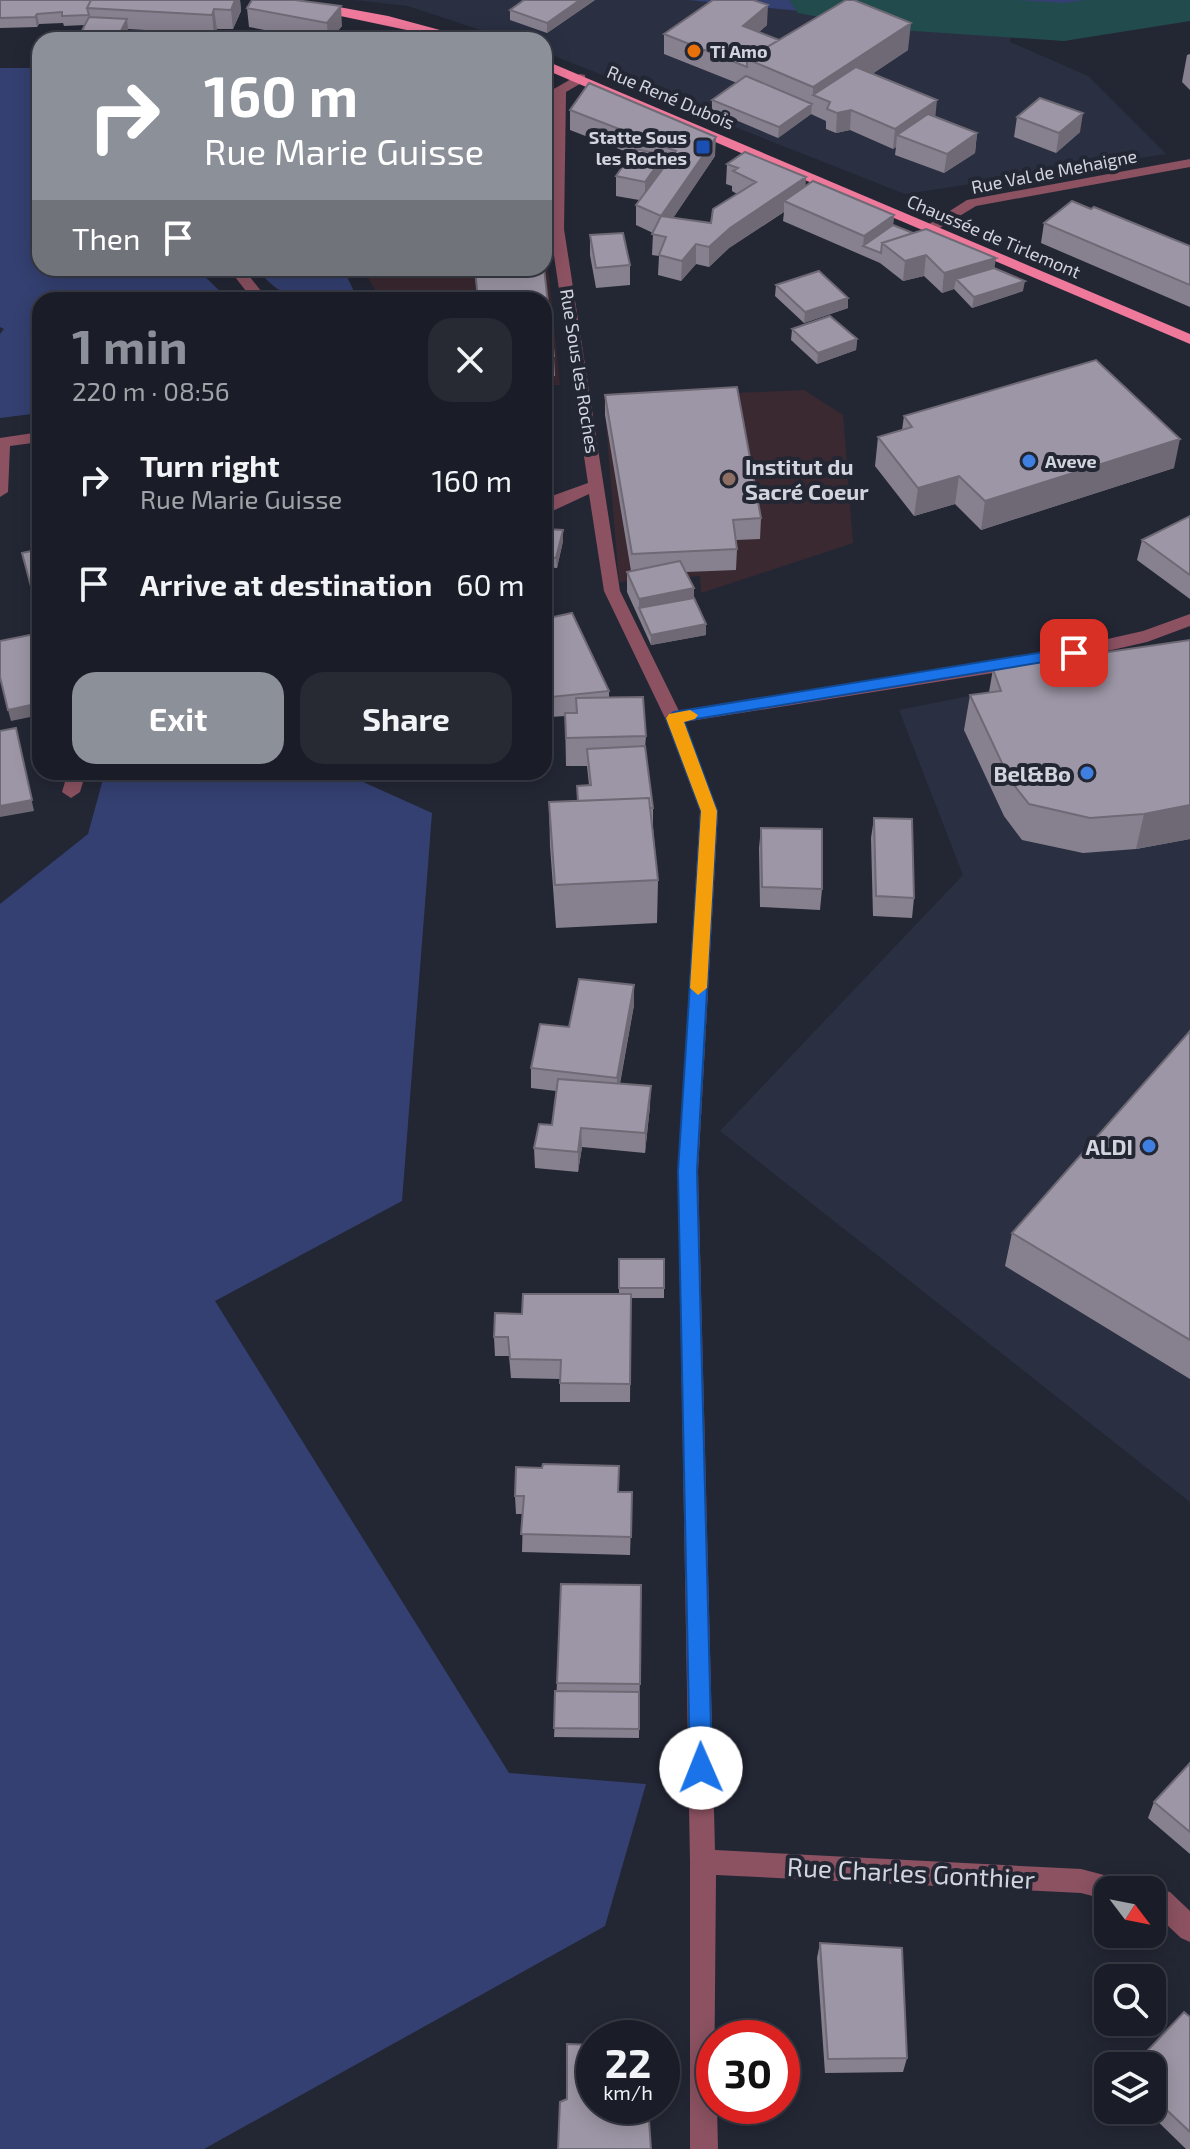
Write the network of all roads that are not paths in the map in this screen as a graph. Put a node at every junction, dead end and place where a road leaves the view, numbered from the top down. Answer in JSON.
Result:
{"nodes":[{"id":1,"x":306,"y":6,"type":"edge"},
{"id":2,"x":437,"y":32,"type":"edge"},
{"id":3,"x":552,"y":67,"type":"edge"},
{"id":4,"x":580,"y":78,"type":"junction"},
{"id":5,"x":1190,"y":163,"type":"edge"},
{"id":6,"x":784,"y":165,"type":"joint"},
{"id":7,"x":930,"y":228,"type":"junction"},
{"id":8,"x":242,"y":276,"type":"edge"},
{"id":9,"x":254,"y":292,"type":"edge"},
{"id":10,"x":1190,"y":339,"type":"edge"},
{"id":11,"x":32,"y":438,"type":"edge"},
{"id":12,"x":1,"y":442,"type":"edge"},
{"id":13,"x":597,"y":485,"type":"junction"},
{"id":14,"x":0,"y":492,"type":"edge"},
{"id":15,"x":552,"y":503,"type":"edge"},
{"id":16,"x":1190,"y":620,"type":"edge"},
{"id":17,"x":674,"y":718,"type":"junction"},
{"id":18,"x":75,"y":780,"type":"edge"},
{"id":19,"x":71,"y":792,"type":"dead end"},
{"id":20,"x":703,"y":1862,"type":"junction"},
{"id":21,"x":1094,"y":1884,"type":"edge"},
{"id":22,"x":1166,"y":1906,"type":"edge"},
{"id":23,"x":1190,"y":1929,"type":"edge"},
{"id":24,"x":704,"y":2149,"type":"edge"}],
"edges":[{"from":1,"to":2,"type":"main road"},
{"from":3,"to":4,"type":"main road","name":"Rue René Dubois"},
{"from":4,"to":6,"type":"main road","name":"Rue René Dubois"},
{"from":4,"to":13,"type":"street","name":"Rue Sous les Roches"},
{"from":5,"to":7,"type":"street","name":"Rue Val de Mehaigne"},
{"from":6,"to":7,"type":"main road","name":"Chaussée de Tirlemont"},
{"from":7,"to":10,"type":"main road","name":"Chaussée de Tirlemont"},
{"from":8,"to":9,"type":"street"},
{"from":11,"to":12,"type":"street"},
{"from":12,"to":14,"type":"street"},
{"from":13,"to":15,"type":"street","name":"Rue Sous les Roches"},
{"from":13,"to":17,"type":"street","name":"Rue Sous les Roches"},
{"from":16,"to":17,"type":"street"},
{"from":17,"to":20,"type":"street","name":"Rue Sous les Roches"},
{"from":18,"to":19,"type":"street"},
{"from":20,"to":21,"type":"street","name":"Rue Charles Gonthier"},
{"from":20,"to":24,"type":"street","name":"Rue Sous les Roches"},
{"from":22,"to":23,"type":"street"}]}
